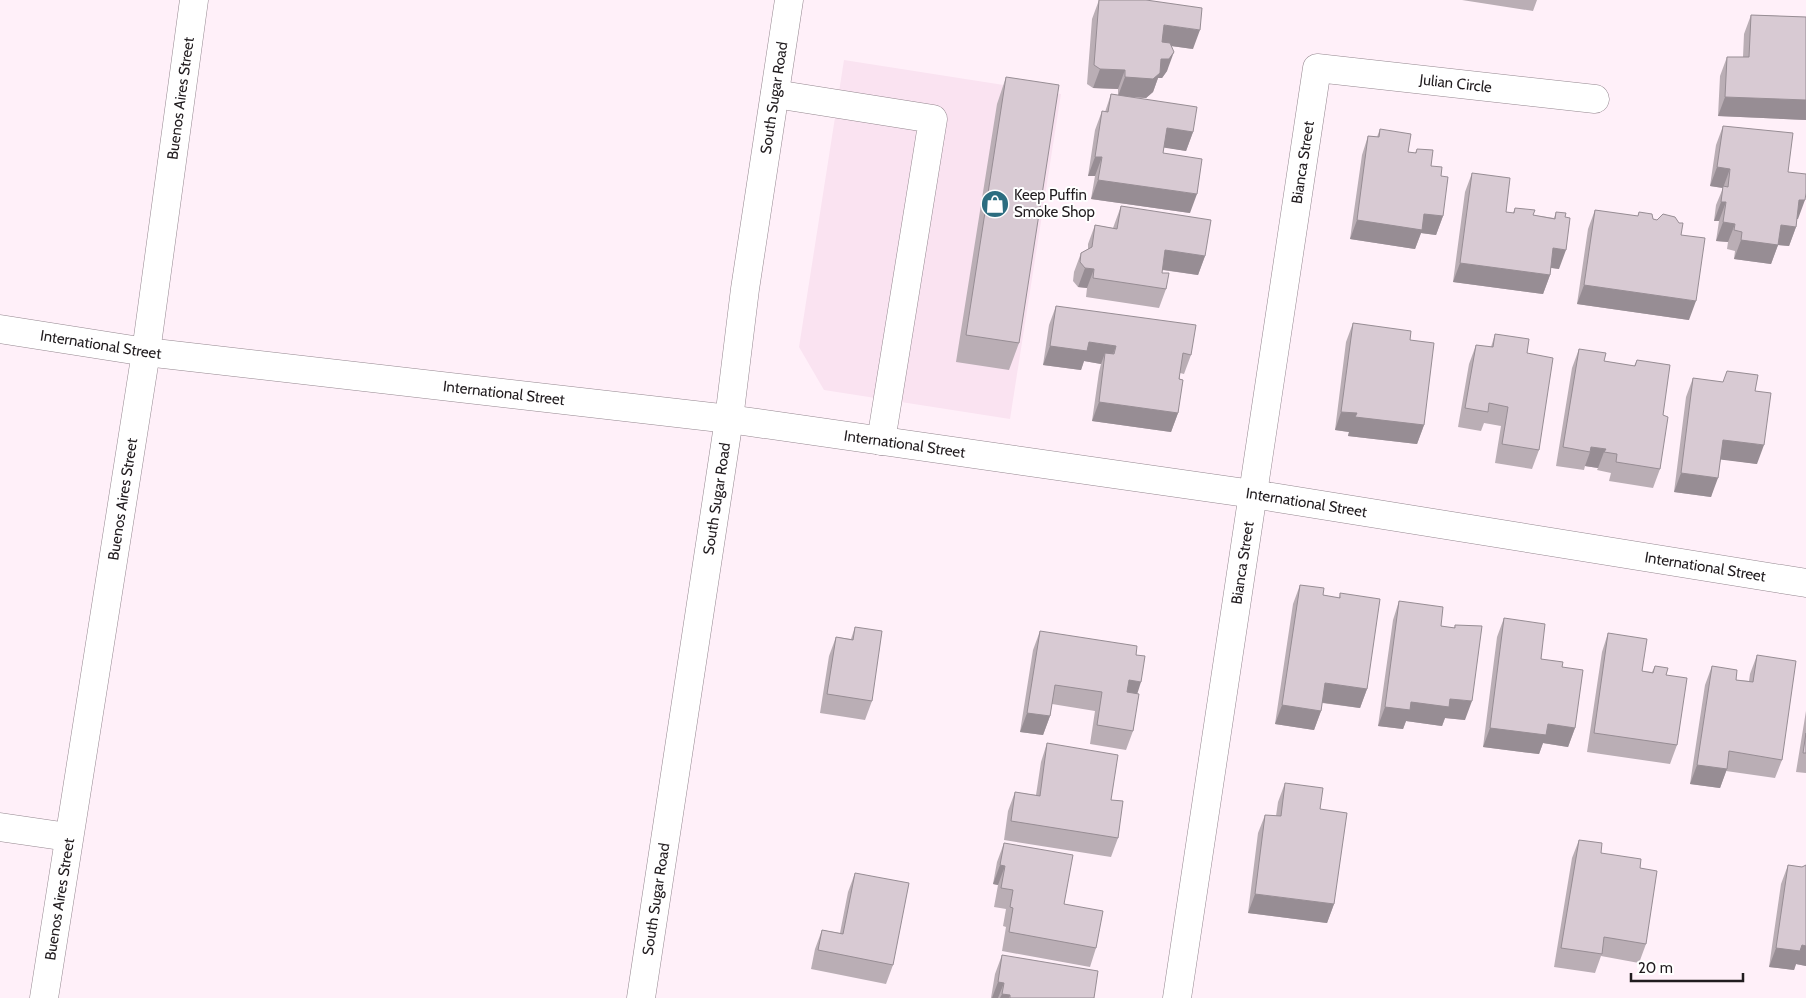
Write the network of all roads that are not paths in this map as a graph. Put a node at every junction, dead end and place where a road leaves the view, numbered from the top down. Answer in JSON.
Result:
{"nodes":[{"id":1,"x":194,"y":0,"type":"edge"},
{"id":2,"x":790,"y":0,"type":"edge"},
{"id":3,"x":1317,"y":68,"type":"joint"},
{"id":4,"x":775,"y":94,"type":"junction"},
{"id":5,"x":1595,"y":99,"type":"dead end"},
{"id":6,"x":0,"y":330,"type":"edge"},
{"id":7,"x":146,"y":352,"type":"junction"},
{"id":8,"x":729,"y":419,"type":"junction"},
{"id":9,"x":881,"y":440,"type":"junction"},
{"id":10,"x":1253,"y":494,"type":"junction"},
{"id":11,"x":1806,"y":583,"type":"edge"},
{"id":12,"x":0,"y":827,"type":"edge"},
{"id":13,"x":68,"y":837,"type":"junction"},
{"id":14,"x":1182,"y":997,"type":"edge"},
{"id":15,"x":44,"y":998,"type":"edge"},
{"id":16,"x":640,"y":998,"type":"edge"}],
"edges":[{"from":1,"to":7,"type":"street","name":"Buenos Aires Street"},
{"from":2,"to":4,"type":"street","name":"South Sugar Road"},
{"from":3,"to":5,"type":"street","name":"Julian Circle"},
{"from":3,"to":10,"type":"street","name":"Bianca Street"},
{"from":4,"to":8,"type":"street","name":"South Sugar Road"},
{"from":4,"to":9,"type":"street"},
{"from":6,"to":7,"type":"street","name":"International Street"},
{"from":7,"to":8,"type":"street","name":"International Street"},
{"from":7,"to":13,"type":"street","name":"Buenos Aires Street"},
{"from":8,"to":9,"type":"street","name":"International Street"},
{"from":8,"to":16,"type":"street","name":"South Sugar Road"},
{"from":9,"to":10,"type":"street","name":"International Street"},
{"from":10,"to":11,"type":"street","name":"International Street"},
{"from":10,"to":14,"type":"street","name":"Bianca Street"},
{"from":12,"to":13,"type":"street"},
{"from":13,"to":15,"type":"street","name":"Buenos Aires Street"}]}
